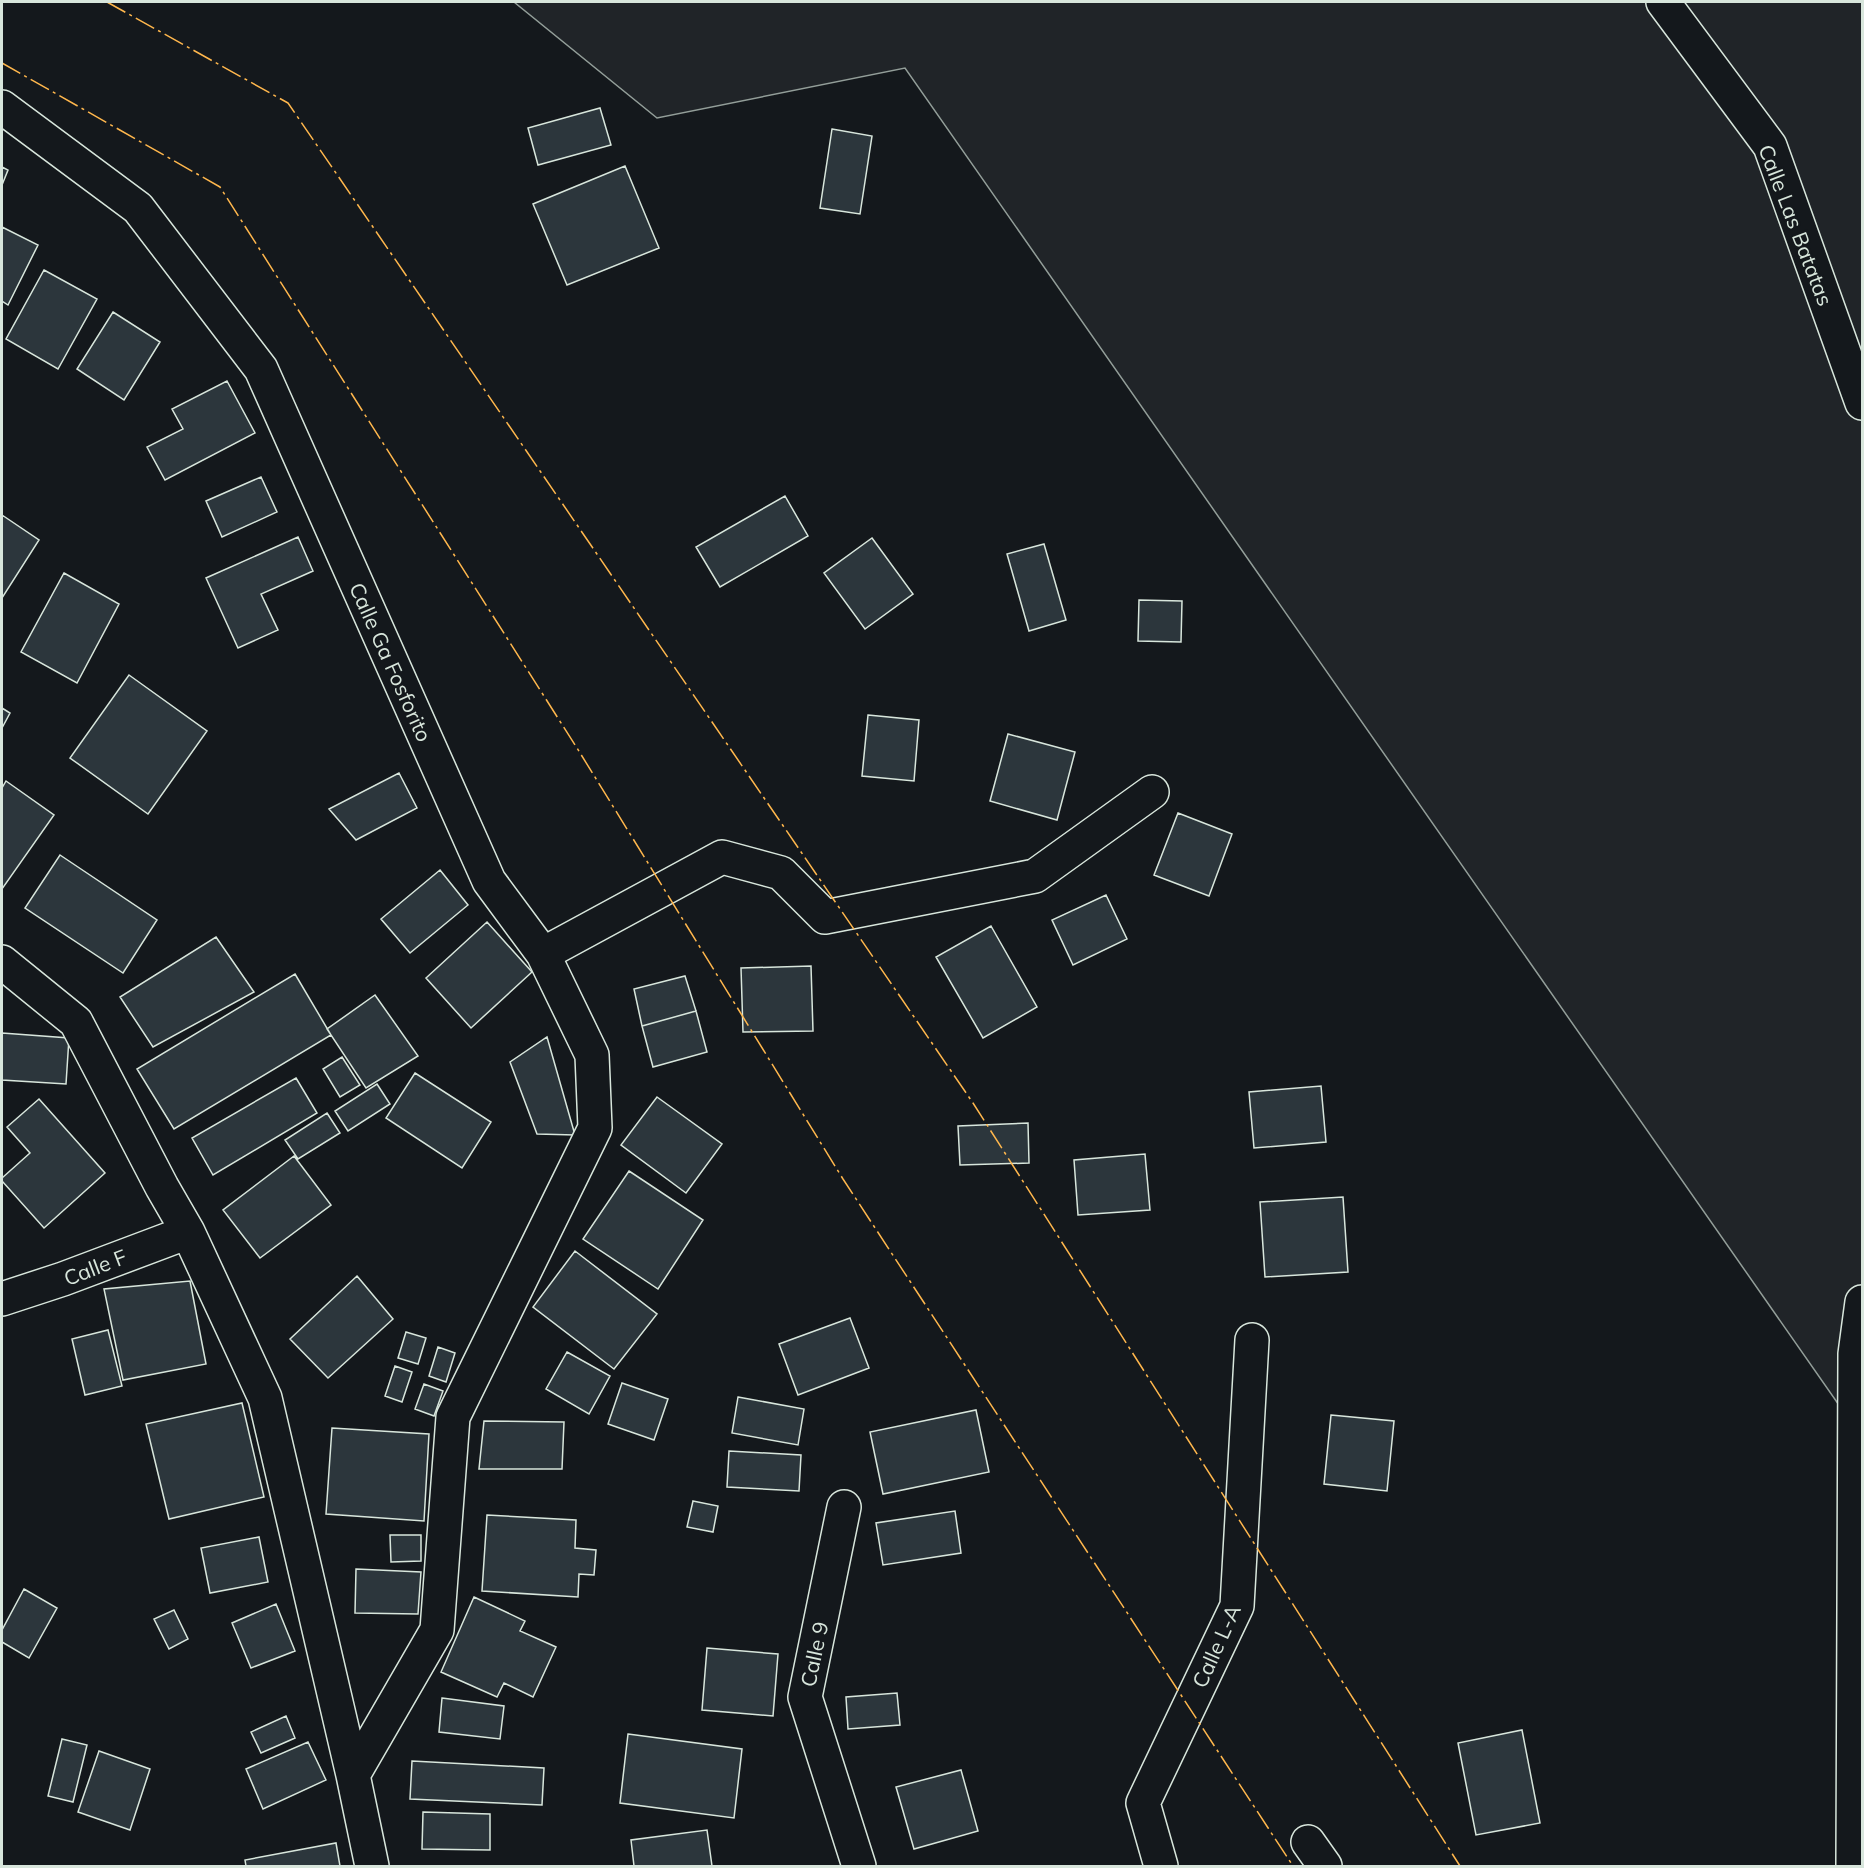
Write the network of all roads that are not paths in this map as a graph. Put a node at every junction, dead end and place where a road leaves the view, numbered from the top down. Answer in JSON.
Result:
{"nodes":[{"id":1,"x":1663,"y":2,"type":"edge"},
{"id":2,"x":2,"y":107,"type":"edge"},
{"id":3,"x":1863,"y":403,"type":"edge"},
{"id":4,"x":1152,"y":792,"type":"dead end"},
{"id":5,"x":543,"y":954,"type":"junction"},
{"id":6,"x":2,"y":962,"type":"edge"},
{"id":7,"x":188,"y":1232,"type":"junction"},
{"id":8,"x":2,"y":1299,"type":"edge"},
{"id":9,"x":1863,"y":1302,"type":"edge"},
{"id":10,"x":1252,"y":1340,"type":"dead end"},
{"id":11,"x":844,"y":1507,"type":"dead end"},
{"id":12,"x":353,"y":1775,"type":"junction"},
{"id":13,"x":372,"y":1866,"type":"edge"},
{"id":14,"x":859,"y":1866,"type":"edge"},
{"id":15,"x":1161,"y":1866,"type":"edge"},
{"id":16,"x":1853,"y":1866,"type":"edge"}],
"edges":[{"from":1,"to":3,"type":"street","name":"Calle Las Batatas"},
{"from":2,"to":5,"type":"street","name":"Calle Ga Fosforito"},
{"from":4,"to":5,"type":"street"},
{"from":5,"to":12,"type":"street","name":"Calle Ga Fosforito"},
{"from":6,"to":7,"type":"street"},
{"from":7,"to":8,"type":"street","name":"Calle F"},
{"from":7,"to":12,"type":"street"},
{"from":9,"to":16,"type":"street"},
{"from":10,"to":15,"type":"street","name":"Calle L-A"},
{"from":11,"to":14,"type":"street","name":"Calle 9"},
{"from":12,"to":13,"type":"street"}]}
